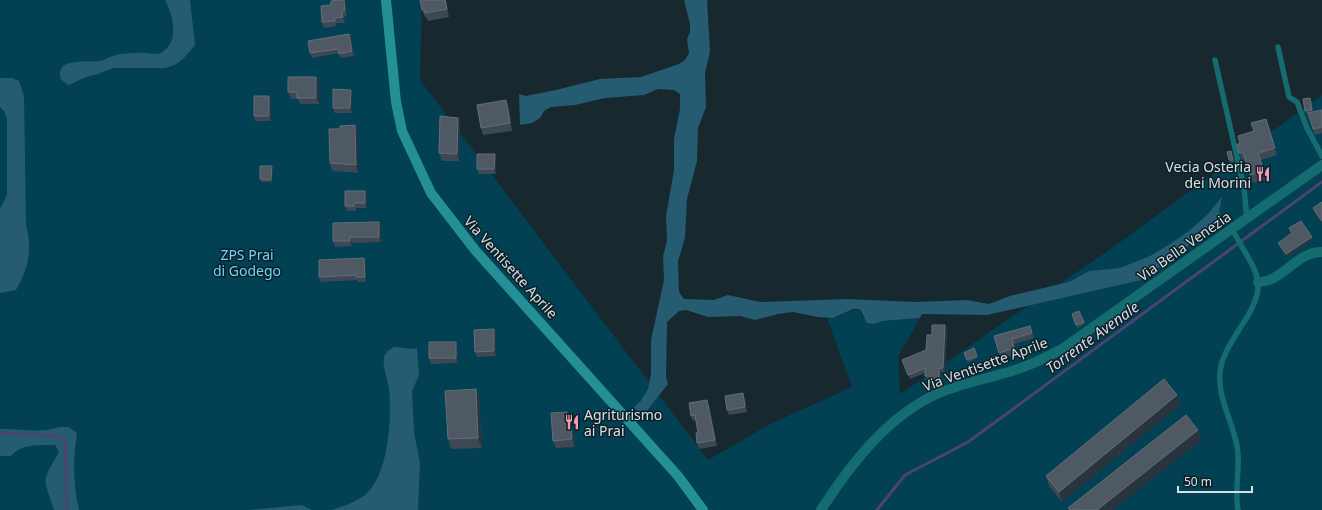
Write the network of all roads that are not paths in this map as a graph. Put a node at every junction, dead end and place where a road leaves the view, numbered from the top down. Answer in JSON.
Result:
{"nodes":[{"id":1,"x":386,"y":0,"type":"edge"},
{"id":2,"x":1278,"y":47,"type":"dead end"},
{"id":3,"x":1215,"y":60,"type":"dead end"},
{"id":4,"x":1322,"y":156,"type":"edge"},
{"id":5,"x":1322,"y":165,"type":"edge"},
{"id":6,"x":1247,"y":219,"type":"junction"},
{"id":7,"x":1234,"y":232,"type":"junction"},
{"id":8,"x":1322,"y":252,"type":"edge"},
{"id":9,"x":1258,"y":282,"type":"junction"},
{"id":10,"x":1062,"y":349,"type":"joint"},
{"id":11,"x":703,"y":510,"type":"edge"},
{"id":12,"x":821,"y":510,"type":"edge"},
{"id":13,"x":1238,"y":510,"type":"edge"}],
"edges":[{"from":1,"to":11,"type":"main road","name":"Via Ventisette Aprile"},
{"from":2,"to":4,"type":"lane"},
{"from":3,"to":6,"type":"lane"},
{"from":5,"to":6,"type":"street","name":"Via Bella Venezia"},
{"from":6,"to":7,"type":"street","name":"Via Bella Venezia"},
{"from":7,"to":9,"type":"lane"},
{"from":7,"to":10,"type":"street","name":"Via Bella Venezia"},
{"from":8,"to":9,"type":"street"},
{"from":9,"to":13,"type":"lane"},
{"from":10,"to":12,"type":"street","name":"Via Ventisette Aprile"}]}
